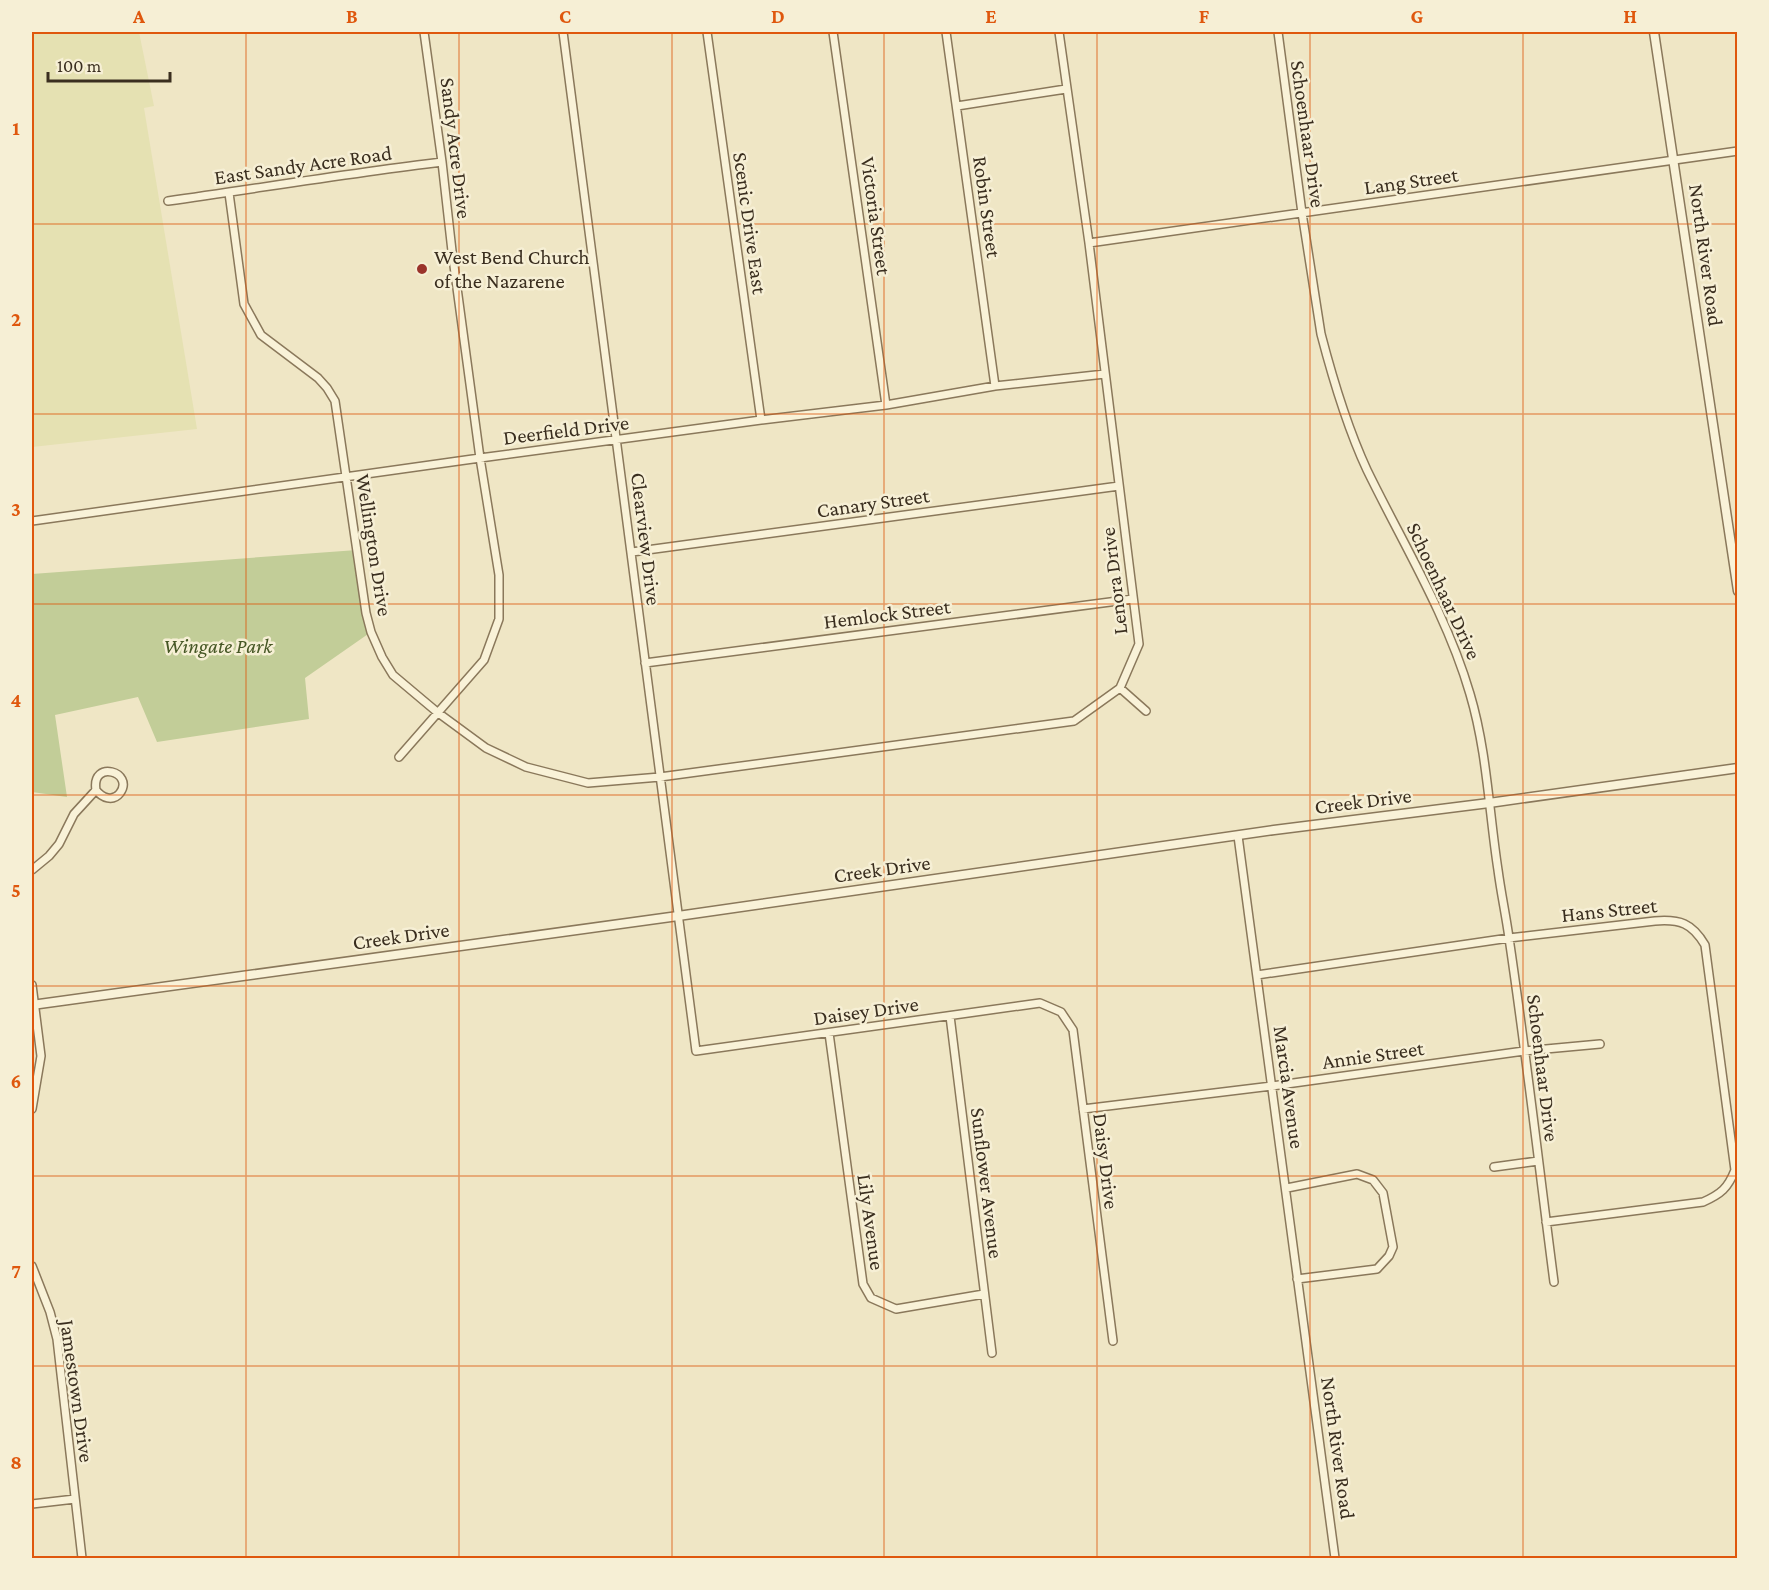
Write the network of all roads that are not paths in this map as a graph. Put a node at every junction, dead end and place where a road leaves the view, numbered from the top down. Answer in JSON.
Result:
{"nodes":[{"id":1,"x":424,"y":32,"type":"edge"},
{"id":2,"x":563,"y":32,"type":"edge"},
{"id":3,"x":707,"y":32,"type":"edge"},
{"id":4,"x":833,"y":32,"type":"edge"},
{"id":5,"x":946,"y":32,"type":"edge"},
{"id":6,"x":1059,"y":32,"type":"edge"},
{"id":7,"x":1278,"y":32,"type":"edge"},
{"id":8,"x":1654,"y":32,"type":"edge"},
{"id":9,"x":1066,"y":89,"type":"junction"},
{"id":10,"x":957,"y":106,"type":"junction"},
{"id":11,"x":1737,"y":151,"type":"edge"},
{"id":12,"x":1674,"y":160,"type":"junction"},
{"id":13,"x":442,"y":162,"type":"junction"},
{"id":14,"x":228,"y":193,"type":"junction"},
{"id":15,"x":168,"y":201,"type":"dead end"},
{"id":16,"x":1302,"y":213,"type":"junction"},
{"id":17,"x":1089,"y":243,"type":"junction"},
{"id":18,"x":1105,"y":374,"type":"junction"},
{"id":19,"x":995,"y":386,"type":"junction"},
{"id":20,"x":886,"y":405,"type":"junction"},
{"id":21,"x":761,"y":420,"type":"junction"},
{"id":22,"x":616,"y":441,"type":"junction"},
{"id":23,"x":480,"y":458,"type":"junction"},
{"id":24,"x":347,"y":477,"type":"junction"},
{"id":25,"x":1119,"y":486,"type":"junction"},
{"id":26,"x":32,"y":521,"type":"edge"},
{"id":27,"x":632,"y":552,"type":"junction"},
{"id":28,"x":1737,"y":591,"type":"edge"},
{"id":29,"x":1133,"y":599,"type":"junction"},
{"id":30,"x":645,"y":663,"type":"junction"},
{"id":31,"x":1120,"y":688,"type":"junction"},
{"id":32,"x":1146,"y":711,"type":"dead end"},
{"id":33,"x":437,"y":712,"type":"junction"},
{"id":34,"x":399,"y":757,"type":"dead end"},
{"id":35,"x":1737,"y":768,"type":"edge"},
{"id":36,"x":660,"y":777,"type":"junction"},
{"id":37,"x":96,"y":790,"type":"junction"},
{"id":38,"x":1489,"y":803,"type":"junction"},
{"id":39,"x":1238,"y":837,"type":"junction"},
{"id":40,"x":32,"y":870,"type":"edge"},
{"id":41,"x":678,"y":916,"type":"junction"},
{"id":42,"x":1509,"y":938,"type":"junction"},
{"id":43,"x":1257,"y":975,"type":"junction"},
{"id":44,"x":32,"y":985,"type":"edge"},
{"id":45,"x":1040,"y":1003,"type":"joint"},
{"id":46,"x":33,"y":1005,"type":"edge"},
{"id":47,"x":950,"y":1016,"type":"junction"},
{"id":48,"x":829,"y":1033,"type":"junction"},
{"id":49,"x":1600,"y":1044,"type":"dead end"},
{"id":50,"x":696,"y":1051,"type":"joint"},
{"id":51,"x":1524,"y":1051,"type":"junction"},
{"id":52,"x":1272,"y":1086,"type":"junction"},
{"id":53,"x":32,"y":1109,"type":"edge"},
{"id":54,"x":1083,"y":1109,"type":"junction"},
{"id":55,"x":1538,"y":1161,"type":"junction"},
{"id":56,"x":1494,"y":1167,"type":"dead end"},
{"id":57,"x":1287,"y":1188,"type":"junction"},
{"id":58,"x":1546,"y":1222,"type":"junction"},
{"id":59,"x":32,"y":1266,"type":"edge"},
{"id":60,"x":1298,"y":1279,"type":"junction"},
{"id":61,"x":1554,"y":1282,"type":"dead end"},
{"id":62,"x":984,"y":1294,"type":"junction"},
{"id":63,"x":1113,"y":1341,"type":"dead end"},
{"id":64,"x":1305,"y":1343,"type":"joint"},
{"id":65,"x":992,"y":1353,"type":"dead end"},
{"id":66,"x":75,"y":1499,"type":"junction"},
{"id":67,"x":32,"y":1504,"type":"edge"},
{"id":68,"x":82,"y":1558,"type":"edge"},
{"id":69,"x":1335,"y":1558,"type":"edge"}],
"edges":[{"from":1,"to":13,"type":"street","name":"Sandy Acre Drive"},
{"from":2,"to":22,"type":"street","name":"Clearview Drive"},
{"from":3,"to":21,"type":"street","name":"Scenic Drive East"},
{"from":4,"to":20,"type":"street","name":"Victoria Street"},
{"from":5,"to":10,"type":"street","name":"Robin Street"},
{"from":6,"to":9,"type":"street","name":"Lenora Drive"},
{"from":7,"to":16,"type":"street","name":"Schoenhaar Drive"},
{"from":8,"to":12,"type":"street","name":"North River Road"},
{"from":9,"to":10,"type":"street"},
{"from":9,"to":17,"type":"street","name":"Lenora Drive"},
{"from":10,"to":19,"type":"street","name":"Robin Street"},
{"from":11,"to":12,"type":"street","name":"Lang Street"},
{"from":12,"to":16,"type":"street","name":"Lang Street"},
{"from":12,"to":28,"type":"street","name":"North River Road"},
{"from":13,"to":14,"type":"street","name":"East Sandy Acre Road"},
{"from":13,"to":23,"type":"street","name":"Sandy Acre Drive"},
{"from":14,"to":15,"type":"street","name":"East Sandy Acre Road"},
{"from":14,"to":24,"type":"street","name":"Wellington Drive"},
{"from":16,"to":17,"type":"street","name":"Lang Street"},
{"from":16,"to":38,"type":"street","name":"Schoenhaar Drive"},
{"from":17,"to":18,"type":"street","name":"Lenora Drive"},
{"from":18,"to":19,"type":"street","name":"Deerfield Drive"},
{"from":18,"to":25,"type":"street","name":"Lenora Drive"},
{"from":19,"to":20,"type":"street","name":"Deerfield Drive"},
{"from":20,"to":21,"type":"street","name":"Deerfield Drive"},
{"from":21,"to":22,"type":"street","name":"Deerfield Drive"},
{"from":22,"to":23,"type":"street","name":"Deerfield Drive"},
{"from":22,"to":27,"type":"street","name":"Clearview Drive"},
{"from":23,"to":24,"type":"street","name":"Deerfield Drive"},
{"from":23,"to":33,"type":"street","name":"Sandy Acre Drive"},
{"from":24,"to":26,"type":"street","name":"Deerfield Drive"},
{"from":24,"to":33,"type":"street","name":"Wellington Drive"},
{"from":25,"to":27,"type":"street","name":"Canary Street"},
{"from":25,"to":29,"type":"street","name":"Lenora Drive"},
{"from":27,"to":30,"type":"street","name":"Clearview Drive"},
{"from":29,"to":30,"type":"street","name":"Hemlock Street"},
{"from":29,"to":31,"type":"street","name":"Lenora Drive"},
{"from":30,"to":36,"type":"street","name":"Clearview Drive"},
{"from":31,"to":32,"type":"street"},
{"from":31,"to":36,"type":"street"},
{"from":33,"to":34,"type":"street","name":"Sandy Acre Drive"},
{"from":33,"to":36,"type":"street","name":"Wellington Drive"},
{"from":35,"to":38,"type":"street","name":"Creek Drive"},
{"from":36,"to":41,"type":"street","name":"Clearview Drive"},
{"from":37,"to":37,"type":"street"},
{"from":37,"to":40,"type":"street"},
{"from":38,"to":39,"type":"street","name":"Creek Drive"},
{"from":38,"to":42,"type":"street","name":"Schoenhaar Drive"},
{"from":39,"to":41,"type":"street","name":"Creek Drive"},
{"from":39,"to":43,"type":"street","name":"Marcia Avenue"},
{"from":41,"to":46,"type":"street","name":"Creek Drive"},
{"from":41,"to":50,"type":"street","name":"Clearview Drive"},
{"from":42,"to":43,"type":"street","name":"Hans Street"},
{"from":42,"to":51,"type":"street","name":"Schoenhaar Drive"},
{"from":42,"to":58,"type":"street","name":"Hans Street"},
{"from":43,"to":52,"type":"street","name":"Marcia Avenue"},
{"from":44,"to":46,"type":"street"},
{"from":45,"to":47,"type":"street","name":"Daisey Drive"},
{"from":45,"to":54,"type":"street","name":"Daisy Drive"},
{"from":46,"to":53,"type":"street"},
{"from":47,"to":48,"type":"street","name":"Daisey Drive"},
{"from":47,"to":62,"type":"street","name":"Sunflower Avenue"},
{"from":48,"to":50,"type":"street","name":"Daisey Drive"},
{"from":48,"to":62,"type":"street","name":"Lily Avenue"},
{"from":49,"to":51,"type":"street","name":"Annie Street"},
{"from":51,"to":52,"type":"street","name":"Annie Street"},
{"from":51,"to":55,"type":"street","name":"Schoenhaar Drive"},
{"from":52,"to":54,"type":"street","name":"Annie Street"},
{"from":52,"to":57,"type":"street","name":"Marcia Avenue"},
{"from":54,"to":63,"type":"street","name":"Daisy Drive"},
{"from":55,"to":56,"type":"street"},
{"from":55,"to":58,"type":"street","name":"Schoenhaar Drive"},
{"from":57,"to":60,"type":"street","name":"Marcia Avenue"},
{"from":57,"to":60,"type":"street"},
{"from":58,"to":61,"type":"street","name":"Schoenhaar Drive"},
{"from":59,"to":66,"type":"street","name":"Jamestown Drive"},
{"from":60,"to":64,"type":"street","name":"Marcia Avenue"},
{"from":62,"to":65,"type":"street","name":"Sunflower Avenue"},
{"from":64,"to":69,"type":"street","name":"North River Road"},
{"from":66,"to":67,"type":"street"},
{"from":66,"to":68,"type":"street","name":"Jamestown Drive"}]}
